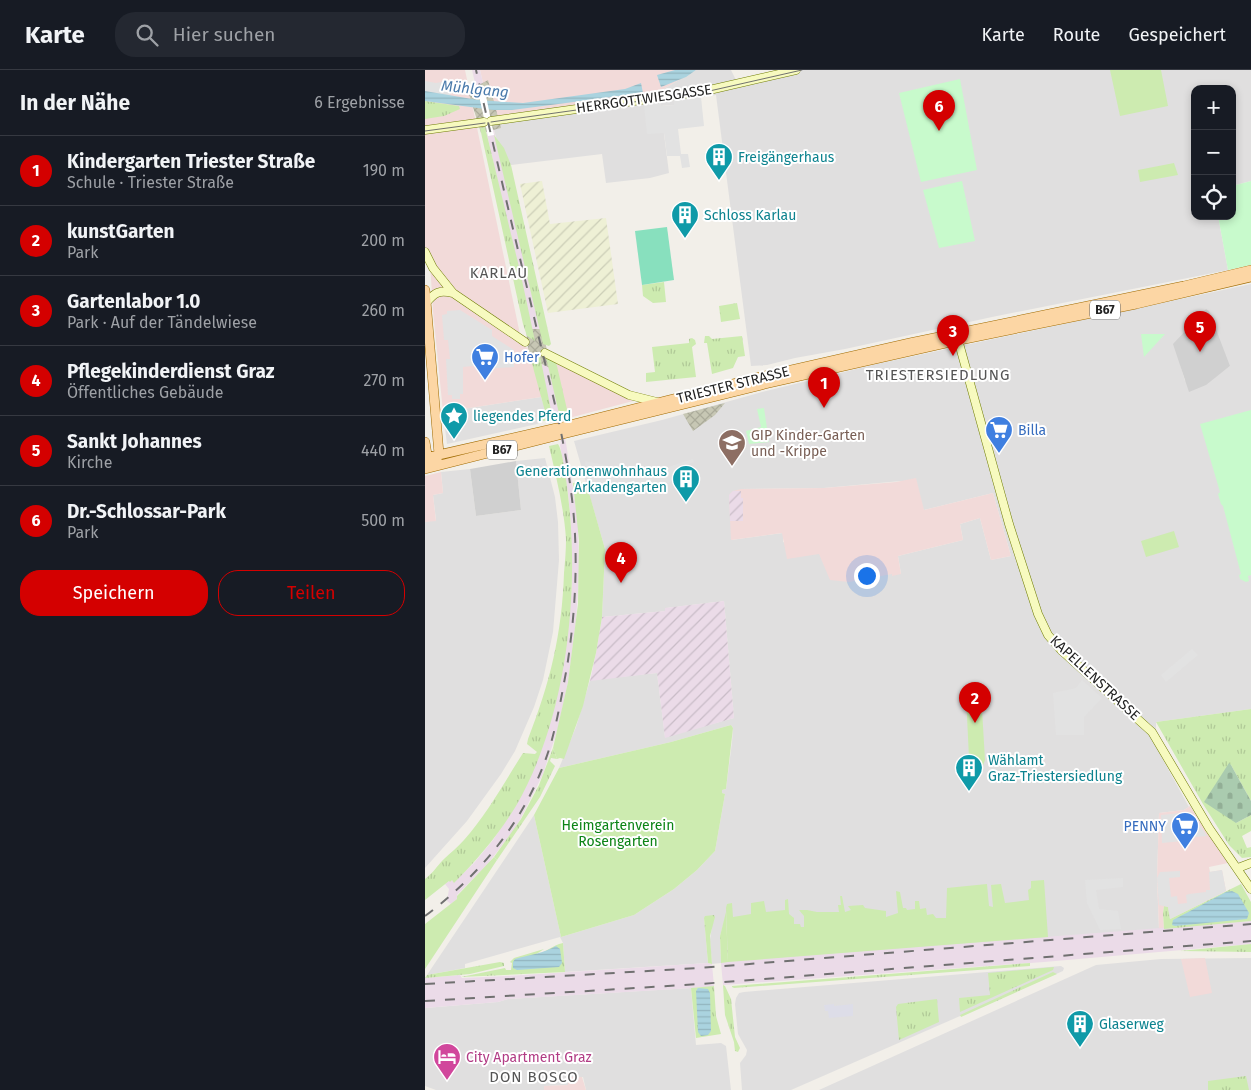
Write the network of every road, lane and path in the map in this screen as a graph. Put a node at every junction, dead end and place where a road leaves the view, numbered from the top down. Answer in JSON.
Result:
{"nodes":[{"id":1,"x":796,"y":70,"type":"edge"},
{"id":2,"x":425,"y":130,"type":"edge"},
{"id":3,"x":425,"y":252,"type":"edge"},
{"id":4,"x":1251,"y":270,"type":"edge"},
{"id":5,"x":1251,"y":277,"type":"edge"},
{"id":6,"x":425,"y":290,"type":"edge"},
{"id":7,"x":453,"y":293,"type":"junction"},
{"id":8,"x":427,"y":303,"type":"junction"},
{"id":9,"x":957,"y":337,"type":"junction"},
{"id":10,"x":525,"y":342,"type":"dead end"},
{"id":11,"x":545,"y":353,"type":"dead end"},
{"id":12,"x":660,"y":406,"type":"junction"},
{"id":13,"x":560,"y":431,"type":"junction"},
{"id":14,"x":425,"y":442,"type":"edge"},
{"id":15,"x":439,"y":454,"type":"junction"},
{"id":16,"x":426,"y":458,"type":"edge"},
{"id":17,"x":434,"y":466,"type":"junction"},
{"id":18,"x":425,"y":469,"type":"edge"},
{"id":19,"x":1251,"y":863,"type":"edge"},
{"id":20,"x":1238,"y":868,"type":"junction"},
{"id":21,"x":1251,"y":889,"type":"edge"}],
"edges":[{"from":1,"to":2,"type":"main road","name":"HERRGOTTWIESGASSE"},
{"from":3,"to":7,"type":"main road"},
{"from":4,"to":9,"type":"main road","name":"TRIESTER STRASSE","number":"B67"},
{"from":5,"to":9,"type":"main road","name":"TRIESTER STRASSE","number":"B67"},
{"from":6,"to":8,"type":"main road"},
{"from":7,"to":8,"type":"main road"},
{"from":7,"to":10,"type":"main road"},
{"from":8,"to":15,"type":"main road"},
{"from":9,"to":12,"type":"main road","name":"TRIESTER STRASSE","number":"B67"},
{"from":9,"to":20,"type":"main road","name":"KAPELLENSTRASSE"},
{"from":11,"to":12,"type":"main road","name":"TRIESTER STRASSE"},
{"from":12,"to":13,"type":"main road","number":"B67"},
{"from":13,"to":15,"type":"main road","number":"B67"},
{"from":13,"to":17,"type":"main road","number":"B67"},
{"from":14,"to":16,"type":"main road"},
{"from":15,"to":16,"type":"main road","number":"B67"},
{"from":15,"to":17,"type":"main road"},
{"from":16,"to":17,"type":"main road"},
{"from":17,"to":18,"type":"main road","number":"B67"},
{"from":19,"to":20,"type":"main road"},
{"from":20,"to":21,"type":"main road","name":"KAPELLENSTRASSE"}]}
